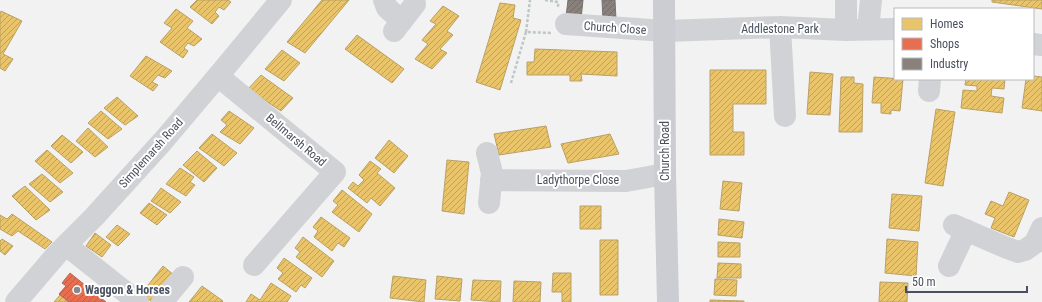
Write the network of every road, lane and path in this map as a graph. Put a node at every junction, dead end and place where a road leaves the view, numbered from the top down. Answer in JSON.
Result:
{"nodes":[{"id":1,"x":281,"y":0,"type":"edge"},
{"id":2,"x":384,"y":0,"type":"edge"},
{"id":3,"x":530,"y":0,"type":"edge"},
{"id":4,"x":664,"y":0,"type":"edge"},
{"id":5,"x":846,"y":0,"type":"edge"},
{"id":6,"x":871,"y":0,"type":"edge"},
{"id":7,"x":415,"y":4,"type":"dead end"},
{"id":8,"x":560,"y":27,"type":"joint"},
{"id":9,"x":780,"y":27,"type":"junction"},
{"id":10,"x":894,"y":29,"type":"edge"},
{"id":11,"x":846,"y":30,"type":"junction"},
{"id":12,"x":868,"y":30,"type":"junction"},
{"id":13,"x":664,"y":31,"type":"junction"},
{"id":14,"x":526,"y":32,"type":"junction"},
{"id":15,"x":218,"y":76,"type":"junction"},
{"id":16,"x":511,"y":83,"type":"dead end"},
{"id":17,"x":785,"y":116,"type":"dead end"},
{"id":18,"x":487,"y":153,"type":"dead end"},
{"id":19,"x":665,"y":174,"type":"junction"},
{"id":20,"x":491,"y":180,"type":"junction"},
{"id":21,"x":489,"y":203,"type":"dead end"},
{"id":22,"x":1042,"y":228,"type":"edge"},
{"id":23,"x":62,"y":250,"type":"junction"},
{"id":24,"x":254,"y":265,"type":"dead end"},
{"id":25,"x":949,"y":266,"type":"dead end"},
{"id":26,"x":183,"y":277,"type":"dead end"},
{"id":27,"x":16,"y":302,"type":"edge"},
{"id":28,"x":113,"y":302,"type":"edge"},
{"id":29,"x":138,"y":302,"type":"edge"},
{"id":30,"x":162,"y":302,"type":"edge"},
{"id":31,"x":668,"y":302,"type":"edge"}],
"edges":[{"from":1,"to":15,"type":"street","name":"Simplemarsh Road"},
{"from":2,"to":7,"type":"street"},
{"from":3,"to":14,"type":"path"},
{"from":4,"to":13,"type":"main road","name":"Church Road"},
{"from":5,"to":11,"type":"street"},
{"from":6,"to":12,"type":"street"},
{"from":8,"to":13,"type":"street","name":"Church Close"},
{"from":8,"to":14,"type":"path"},
{"from":9,"to":11,"type":"street","name":"Addlestone Park"},
{"from":9,"to":13,"type":"street","name":"Addlestone Park"},
{"from":9,"to":17,"type":"street"},
{"from":10,"to":12,"type":"street","name":"Addlestone Park"},
{"from":11,"to":12,"type":"street","name":"Addlestone Park"},
{"from":13,"to":19,"type":"main road","name":"Church Road"},
{"from":14,"to":16,"type":"path"},
{"from":15,"to":23,"type":"street","name":"Simplemarsh Road"},
{"from":15,"to":24,"type":"street","name":"Bellmarsh Road"},
{"from":18,"to":20,"type":"street"},
{"from":19,"to":20,"type":"street","name":"Ladythorpe Close"},
{"from":19,"to":31,"type":"main road","name":"Church Road"},
{"from":20,"to":21,"type":"street"},
{"from":22,"to":25,"type":"street"},
{"from":23,"to":27,"type":"street","name":"Simplemarsh Road"},
{"from":23,"to":28,"type":"street"},
{"from":23,"to":29,"type":"street"},
{"from":26,"to":30,"type":"street"}]}
